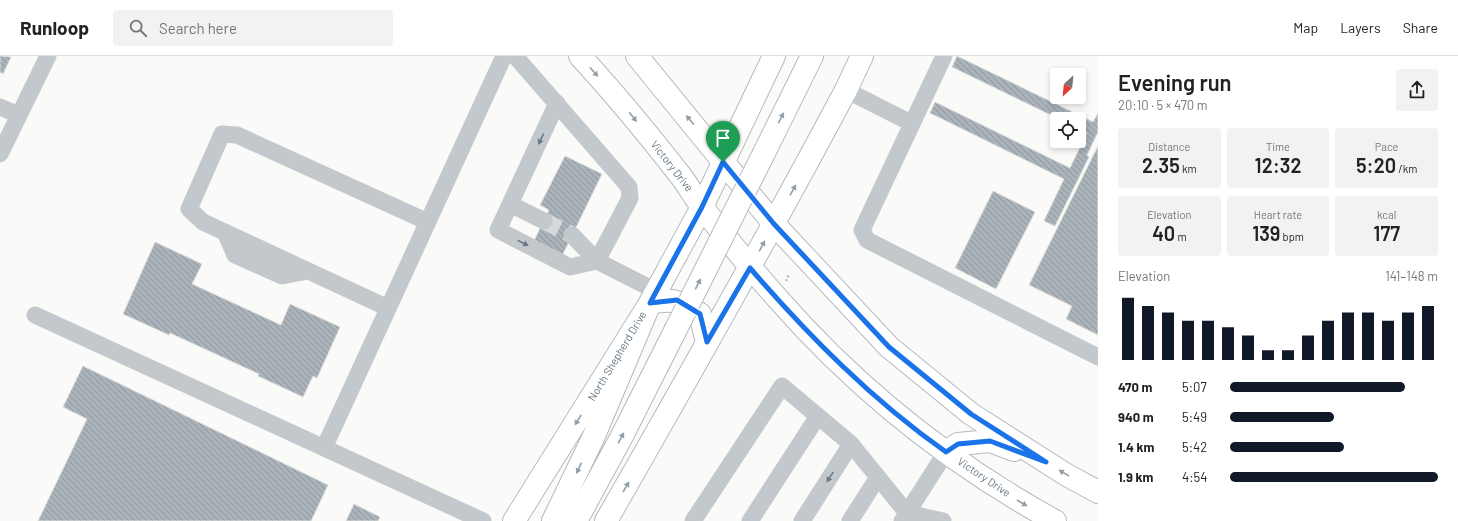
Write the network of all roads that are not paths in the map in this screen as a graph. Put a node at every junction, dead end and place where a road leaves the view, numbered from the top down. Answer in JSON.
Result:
{"nodes":[{"id":1,"x":48,"y":56,"type":"edge"},
{"id":2,"x":504,"y":56,"type":"edge"},
{"id":3,"x":515,"y":56,"type":"edge"},
{"id":4,"x":580,"y":56,"type":"edge"},
{"id":5,"x":637,"y":56,"type":"edge"},
{"id":6,"x":774,"y":56,"type":"edge"},
{"id":7,"x":812,"y":56,"type":"edge"},
{"id":8,"x":862,"y":56,"type":"edge"},
{"id":9,"x":944,"y":56,"type":"edge"},
{"id":10,"x":846,"y":90,"type":"junction"},
{"id":11,"x":557,"y":103,"type":"junction"},
{"id":12,"x":0,"y":107,"type":"edge"},
{"id":13,"x":19,"y":116,"type":"junction"},
{"id":14,"x":911,"y":123,"type":"junction"},
{"id":15,"x":0,"y":154,"type":"edge"},
{"id":16,"x":723,"y":162,"type":"junction"},
{"id":17,"x":510,"y":204,"type":"junction"},
{"id":18,"x":702,"y":207,"type":"junction"},
{"id":19,"x":544,"y":221,"type":"tunnel mouth"},
{"id":20,"x":428,"y":222,"type":"junction"},
{"id":21,"x":774,"y":224,"type":"junction"},
{"id":22,"x":572,"y":235,"type":"tunnel mouth"},
{"id":23,"x":597,"y":260,"type":"junction"},
{"id":24,"x":750,"y":268,"type":"junction"},
{"id":25,"x":653,"y":297,"type":"junction"},
{"id":26,"x":388,"y":308,"type":"junction"},
{"id":27,"x":35,"y":315,"type":"dead end"},
{"id":28,"x":707,"y":342,"type":"junction"},
{"id":29,"x":1098,"y":357,"type":"edge"},
{"id":30,"x":818,"y":416,"type":"junction"},
{"id":31,"x":851,"y":444,"type":"junction"},
{"id":32,"x":324,"y":448,"type":"junction"},
{"id":33,"x":946,"y":452,"type":"junction"},
{"id":34,"x":1046,"y":462,"type":"junction"},
{"id":35,"x":878,"y":477,"type":"junction"},
{"id":36,"x":1098,"y":492,"type":"edge"},
{"id":37,"x":905,"y":517,"type":"edge"},
{"id":38,"x":483,"y":521,"type":"edge"},
{"id":39,"x":514,"y":521,"type":"edge"},
{"id":40,"x":553,"y":521,"type":"edge"},
{"id":41,"x":576,"y":521,"type":"edge"},
{"id":42,"x":606,"y":521,"type":"edge"},
{"id":43,"x":693,"y":521,"type":"edge"},
{"id":44,"x":750,"y":521,"type":"edge"},
{"id":45,"x":802,"y":521,"type":"edge"},
{"id":46,"x":850,"y":521,"type":"edge"},
{"id":47,"x":943,"y":521,"type":"edge"},
{"id":48,"x":1055,"y":521,"type":"edge"}],
"edges":[{"from":1,"to":13,"type":"street"},
{"from":2,"to":20,"type":"street"},
{"from":3,"to":11,"type":"street"},
{"from":4,"to":18,"type":"main road","name":"Victory Drive","one_way":true},
{"from":16,"to":5,"type":"main road","one_way":true},
{"from":6,"to":16,"type":"main road","name":"North Shepherd Drive"},
{"from":41,"to":7,"type":"main road","one_way":true,"bridge":true},
{"from":8,"to":10,"type":"main road"},
{"from":9,"to":14,"type":"street"},
{"from":10,"to":14,"type":"street"},
{"from":21,"to":10,"type":"main road","one_way":true},
{"from":11,"to":17,"type":"street","one_way":true},
{"from":11,"to":23,"type":"street"},
{"from":12,"to":13,"type":"street"},
{"from":13,"to":15,"type":"street"},
{"from":14,"to":29,"type":"street"},
{"from":16,"to":18,"type":"main road","name":"North Shepherd Drive"},
{"from":16,"to":21,"type":"main road"},
{"from":17,"to":19,"type":"street"},
{"from":17,"to":23,"type":"street","one_way":true},
{"from":18,"to":24,"type":"main road","name":"Victory Drive"},
{"from":18,"to":25,"type":"main road","name":"North Shepherd Drive"},
{"from":20,"to":26,"type":"street"},
{"from":20,"to":26,"type":"street"},
{"from":24,"to":21,"type":"main road","one_way":true},
{"from":21,"to":34,"type":"main road"},
{"from":22,"to":23,"type":"street"},
{"from":23,"to":25,"type":"street"},
{"from":24,"to":28,"type":"main road"},
{"from":24,"to":33,"type":"main road","name":"Victory Drive"},
{"from":25,"to":28,"type":"main road"},
{"from":25,"to":39,"type":"main road","name":"North Shepherd Drive","one_way":true},
{"from":25,"to":40,"type":"main road","one_way":true},
{"from":26,"to":32,"type":"street"},
{"from":27,"to":32,"type":"street"},
{"from":42,"to":28,"type":"main road","one_way":true},
{"from":30,"to":31,"type":"street"},
{"from":30,"to":43,"type":"street"},
{"from":30,"to":44,"type":"street"},
{"from":31,"to":35,"type":"street"},
{"from":31,"to":45,"type":"street","one_way":true},
{"from":32,"to":38,"type":"street"},
{"from":33,"to":34,"type":"main road"},
{"from":33,"to":37,"type":"street"},
{"from":33,"to":48,"type":"main road","name":"Victory Drive","one_way":true},
{"from":36,"to":34,"type":"main road","one_way":true},
{"from":35,"to":37,"type":"street"},
{"from":35,"to":46,"type":"street"},
{"from":37,"to":47,"type":"street"}]}
